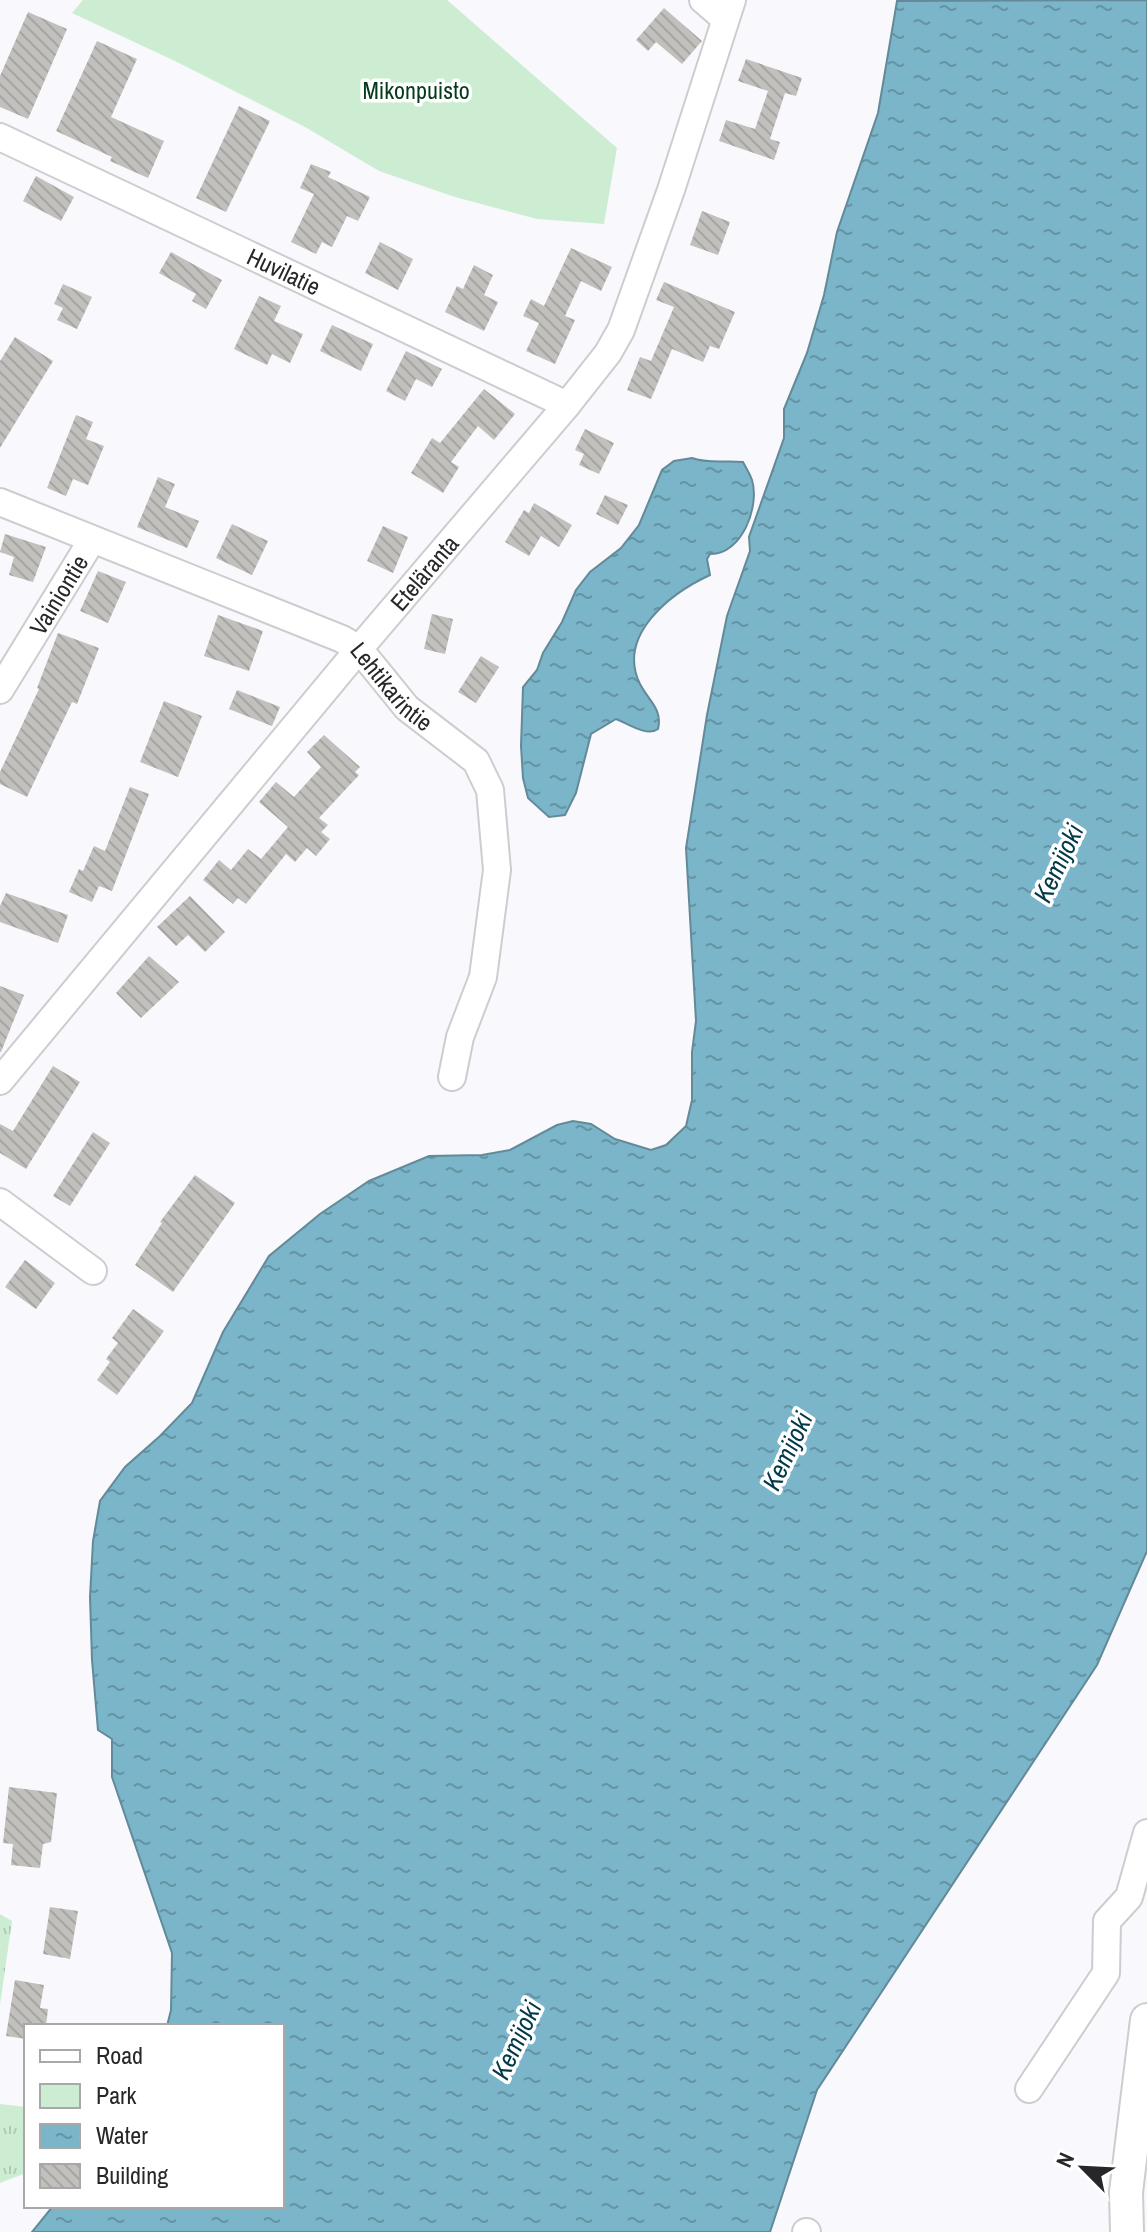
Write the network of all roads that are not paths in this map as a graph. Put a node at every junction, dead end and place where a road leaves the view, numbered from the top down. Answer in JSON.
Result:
{"nodes":[{"id":1,"x":703,"y":0,"type":"edge"},
{"id":2,"x":729,"y":10,"type":"edge"},
{"id":3,"x":0,"y":137,"type":"edge"},
{"id":4,"x":567,"y":405,"type":"junction"},
{"id":5,"x":0,"y":502,"type":"edge"},
{"id":6,"x":92,"y":540,"type":"junction"},
{"id":7,"x":359,"y":649,"type":"junction"},
{"id":8,"x":0,"y":690,"type":"edge"},
{"id":9,"x":452,"y":1077,"type":"dead end"},
{"id":10,"x":0,"y":1081,"type":"edge"},
{"id":11,"x":0,"y":1202,"type":"edge"},
{"id":12,"x":93,"y":1271,"type":"dead end"},
{"id":13,"x":1147,"y":1833,"type":"edge"},
{"id":14,"x":1147,"y":2020,"type":"edge"},
{"id":15,"x":1029,"y":2089,"type":"dead end"},
{"id":16,"x":1136,"y":2194,"type":"edge"},
{"id":17,"x":1127,"y":2232,"type":"edge"}],
"edges":[{"from":1,"to":2,"type":"street"},
{"from":2,"to":4,"type":"street","name":"Eteläranta"},
{"from":3,"to":4,"type":"street","name":"Huvilatie"},
{"from":4,"to":7,"type":"street","name":"Eteläranta"},
{"from":5,"to":6,"type":"street","name":"Lehtikarintie"},
{"from":6,"to":7,"type":"street","name":"Lehtikarintie"},
{"from":6,"to":8,"type":"street","name":"Vainiontie"},
{"from":7,"to":9,"type":"street","name":"Lehtikarintie"},
{"from":7,"to":10,"type":"street","name":"Eteläranta"},
{"from":11,"to":12,"type":"street"},
{"from":13,"to":15,"type":"street"},
{"from":14,"to":16,"type":"main road"},
{"from":16,"to":17,"type":"main road"}]}
